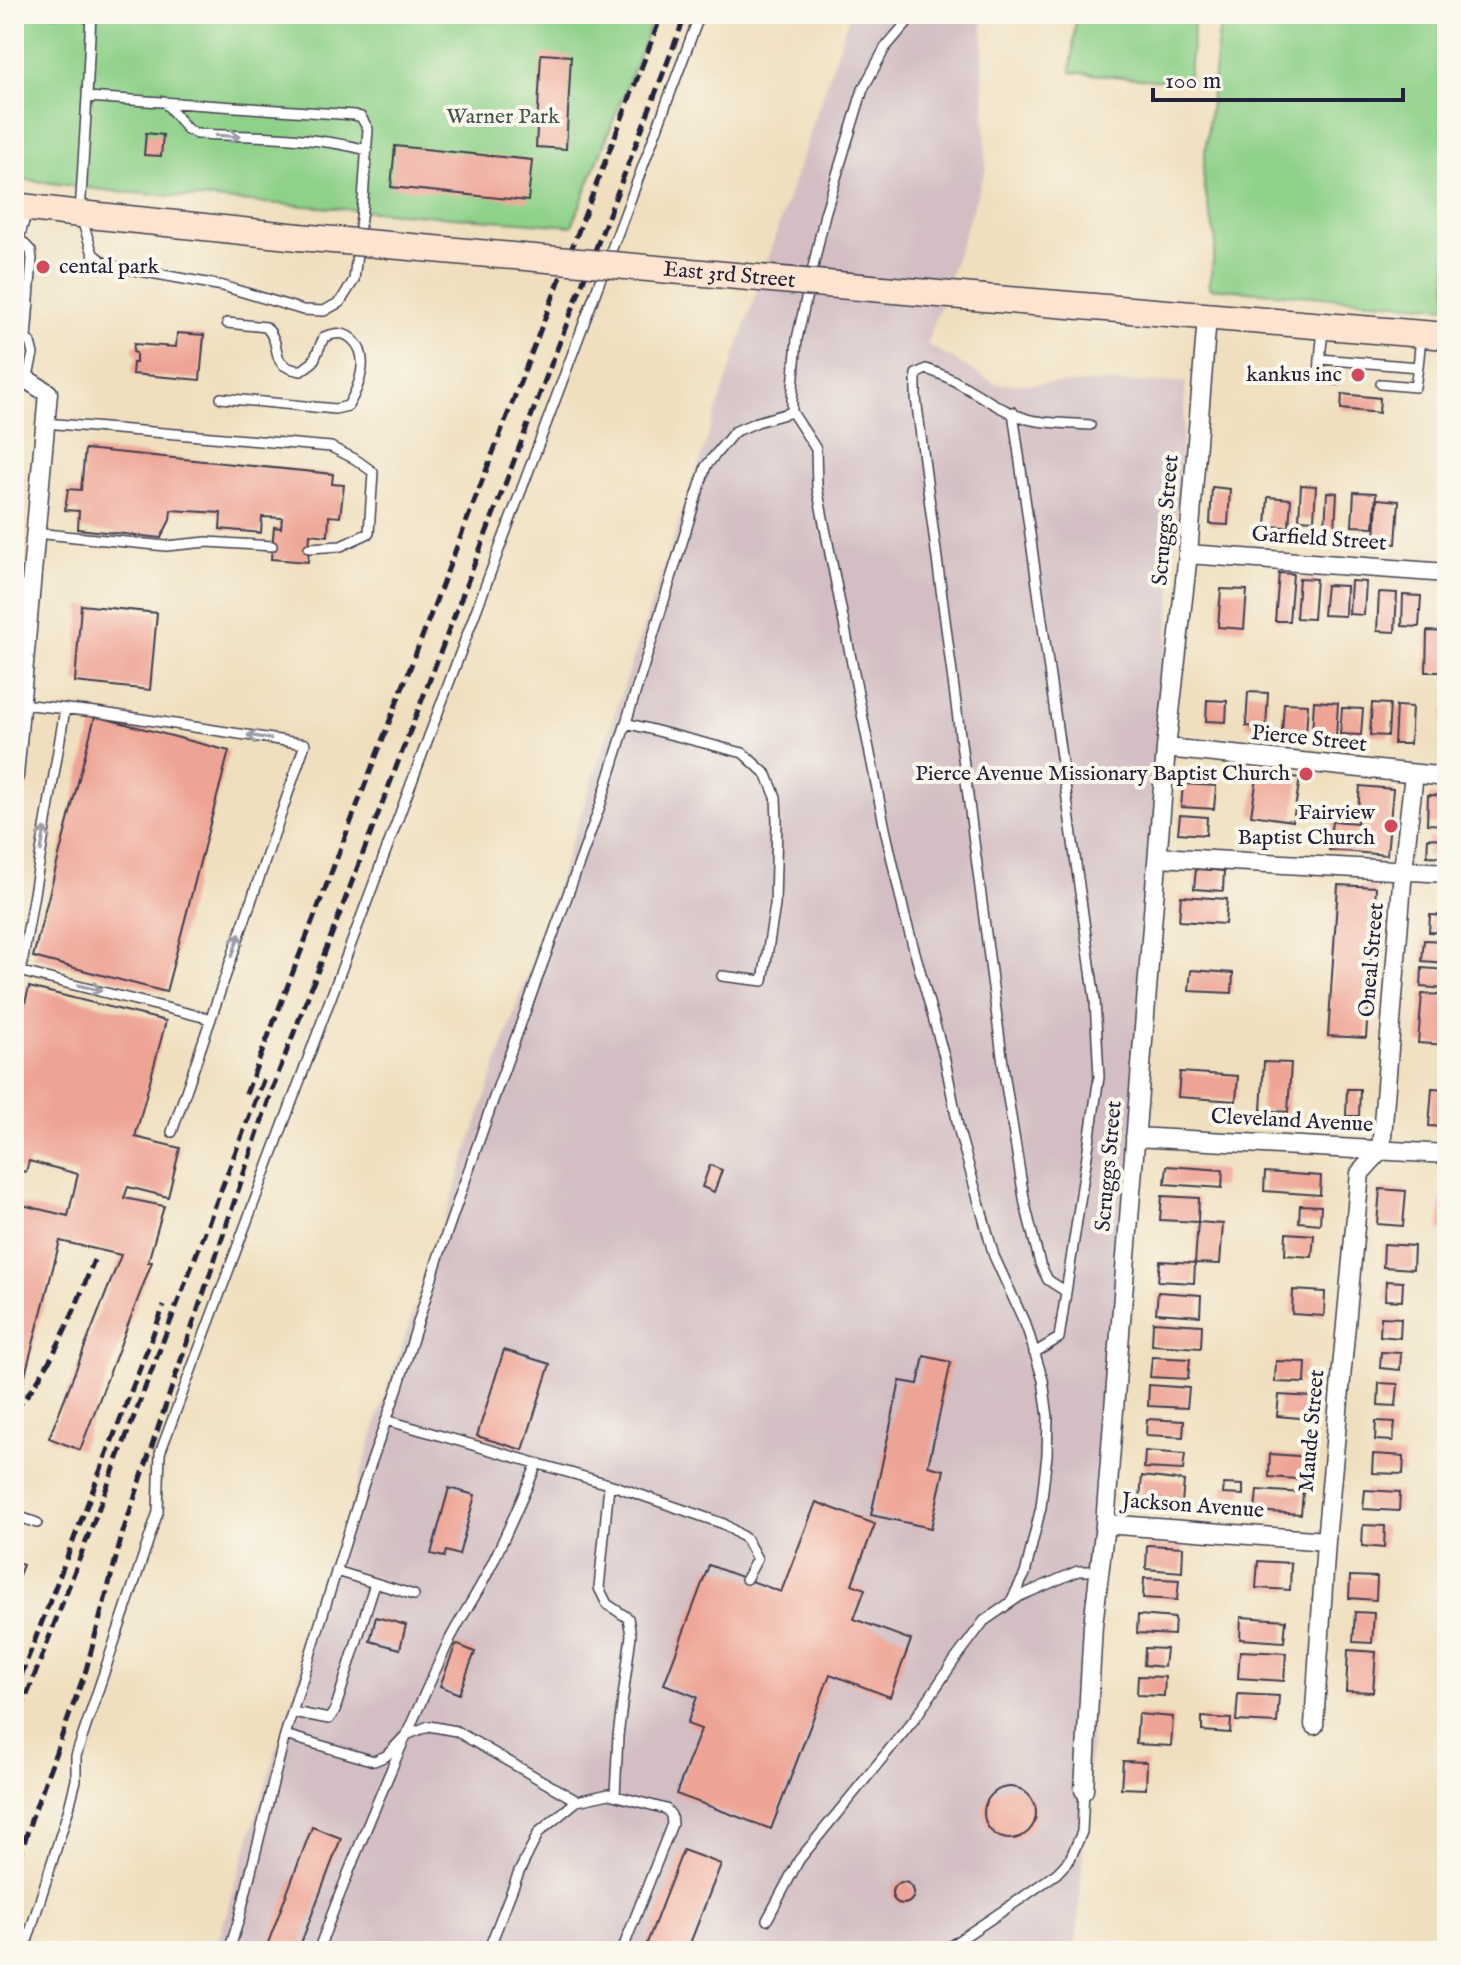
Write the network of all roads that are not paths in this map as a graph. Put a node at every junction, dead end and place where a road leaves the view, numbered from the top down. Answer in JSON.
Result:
{"nodes":[{"id":1,"x":91,"y":14,"type":"edge"},
{"id":2,"x":700,"y":14,"type":"edge"},
{"id":3,"x":914,"y":14,"type":"edge"},
{"id":4,"x":87,"y":97,"type":"junction"},
{"id":5,"x":164,"y":101,"type":"junction"},
{"id":6,"x":367,"y":150,"type":"junction"},
{"id":7,"x":21,"y":206,"type":"edge"},
{"id":8,"x":80,"y":214,"type":"junction"},
{"id":9,"x":16,"y":238,"type":"edge"},
{"id":10,"x":1207,"y":317,"type":"junction"},
{"id":11,"x":227,"y":323,"type":"dead end"},
{"id":12,"x":1323,"y":326,"type":"junction"},
{"id":13,"x":1434,"y":335,"type":"edge"},
{"id":14,"x":14,"y":336,"type":"edge"},
{"id":15,"x":26,"y":339,"type":"junction"},
{"id":16,"x":1320,"y":359,"type":"junction"},
{"id":17,"x":1418,"y":367,"type":"junction"},
{"id":18,"x":20,"y":378,"type":"edge"},
{"id":19,"x":1338,"y":380,"type":"dead end"},
{"id":20,"x":1381,"y":384,"type":"dead end"},
{"id":21,"x":221,"y":398,"type":"dead end"},
{"id":22,"x":792,"y":412,"type":"junction"},
{"id":23,"x":1013,"y":412,"type":"junction"},
{"id":24,"x":45,"y":423,"type":"junction"},
{"id":25,"x":1090,"y":425,"type":"dead end"},
{"id":26,"x":35,"y":533,"type":"junction"},
{"id":27,"x":272,"y":546,"type":"dead end"},
{"id":28,"x":309,"y":548,"type":"dead end"},
{"id":29,"x":1188,"y":554,"type":"junction"},
{"id":30,"x":1447,"y":573,"type":"edge"},
{"id":31,"x":20,"y":704,"type":"junction"},
{"id":32,"x":65,"y":709,"type":"junction"},
{"id":33,"x":626,"y":723,"type":"junction"},
{"id":34,"x":1166,"y":748,"type":"junction"},
{"id":35,"x":1414,"y":774,"type":"junction"},
{"id":36,"x":14,"y":776,"type":"edge"},
{"id":37,"x":1447,"y":777,"type":"edge"},
{"id":38,"x":1158,"y":857,"type":"junction"},
{"id":39,"x":1403,"y":870,"type":"junction"},
{"id":40,"x":1447,"y":873,"type":"edge"},
{"id":41,"x":17,"y":971,"type":"edge"},
{"id":42,"x":722,"y":976,"type":"dead end"},
{"id":43,"x":211,"y":1019,"type":"junction"},
{"id":44,"x":172,"y":1132,"type":"dead end"},
{"id":45,"x":1135,"y":1137,"type":"junction"},
{"id":46,"x":1381,"y":1150,"type":"junction"},
{"id":47,"x":1447,"y":1154,"type":"edge"},
{"id":48,"x":1065,"y":1291,"type":"junction"},
{"id":49,"x":1034,"y":1353,"type":"junction"},
{"id":50,"x":386,"y":1420,"type":"junction"},
{"id":51,"x":537,"y":1464,"type":"junction"},
{"id":52,"x":609,"y":1485,"type":"junction"},
{"id":53,"x":14,"y":1515,"type":"edge"},
{"id":54,"x":37,"y":1523,"type":"dead end"},
{"id":55,"x":1105,"y":1524,"type":"junction"},
{"id":56,"x":1326,"y":1541,"type":"junction"},
{"id":57,"x":336,"y":1571,"type":"junction"},
{"id":58,"x":1099,"y":1571,"type":"junction"},
{"id":59,"x":746,"y":1579,"type":"dead end"},
{"id":60,"x":375,"y":1583,"type":"junction"},
{"id":61,"x":414,"y":1595,"type":"dead end"},
{"id":62,"x":1010,"y":1603,"type":"junction"},
{"id":63,"x":293,"y":1712,"type":"junction"},
{"id":64,"x":1314,"y":1725,"type":"dead end"},
{"id":65,"x":285,"y":1735,"type":"junction"},
{"id":66,"x":406,"y":1735,"type":"junction"},
{"id":67,"x":1084,"y":1790,"type":"joint"},
{"id":68,"x":615,"y":1795,"type":"junction"},
{"id":69,"x":577,"y":1801,"type":"junction"},
{"id":70,"x":767,"y":1920,"type":"dead end"},
{"id":71,"x":24,"y":1951,"type":"edge"},
{"id":72,"x":229,"y":1951,"type":"edge"},
{"id":73,"x":318,"y":1951,"type":"edge"},
{"id":74,"x":488,"y":1951,"type":"edge"},
{"id":75,"x":622,"y":1951,"type":"edge"},
{"id":76,"x":943,"y":1951,"type":"edge"}],
"edges":[{"from":1,"to":4,"type":"lane"},
{"from":2,"to":71,"type":"lane"},
{"from":3,"to":22,"type":"lane"},
{"from":4,"to":5,"type":"lane"},
{"from":4,"to":8,"type":"lane"},
{"from":5,"to":6,"type":"lane","one_way":true},
{"from":5,"to":6,"type":"lane"},
{"from":6,"to":8,"type":"lane"},
{"from":7,"to":8,"type":"main road","name":"East 3rd Street"},
{"from":7,"to":9,"type":"lane"},
{"from":8,"to":10,"type":"main road","name":"East 3rd Street","bridge":true},
{"from":9,"to":15,"type":"lane"},
{"from":10,"to":12,"type":"main road","name":"East 3rd Street"},
{"from":10,"to":29,"type":"street","name":"Scruggs Street"},
{"from":11,"to":21,"type":"lane"},
{"from":12,"to":13,"type":"main road","name":"East 3rd Street"},
{"from":12,"to":16,"type":"lane"},
{"from":13,"to":17,"type":"lane"},
{"from":14,"to":15,"type":"lane"},
{"from":15,"to":18,"type":"lane"},
{"from":16,"to":17,"type":"lane"},
{"from":16,"to":19,"type":"lane"},
{"from":17,"to":20,"type":"lane"},
{"from":18,"to":24,"type":"street"},
{"from":22,"to":33,"type":"lane"},
{"from":22,"to":49,"type":"lane"},
{"from":23,"to":25,"type":"lane"},
{"from":23,"to":48,"type":"lane"},
{"from":23,"to":48,"type":"lane"},
{"from":24,"to":26,"type":"street"},
{"from":24,"to":28,"type":"lane"},
{"from":26,"to":27,"type":"lane"},
{"from":26,"to":31,"type":"street"},
{"from":29,"to":30,"type":"street","name":"Garfield Street"},
{"from":29,"to":34,"type":"street","name":"Scruggs Street"},
{"from":31,"to":32,"type":"lane"},
{"from":31,"to":36,"type":"street"},
{"from":41,"to":32,"type":"lane","one_way":true},
{"from":43,"to":32,"type":"lane","one_way":true},
{"from":33,"to":42,"type":"lane"},
{"from":33,"to":50,"type":"lane"},
{"from":34,"to":35,"type":"street","name":"Pierce Street"},
{"from":34,"to":38,"type":"street","name":"Scruggs Street"},
{"from":35,"to":37,"type":"street","name":"Pierce Street"},
{"from":35,"to":39,"type":"street","name":"Oneal Street"},
{"from":38,"to":39,"type":"street"},
{"from":38,"to":45,"type":"street","name":"Scruggs Street"},
{"from":39,"to":40,"type":"street"},
{"from":39,"to":46,"type":"street","name":"Oneal Street"},
{"from":41,"to":43,"type":"lane","one_way":true},
{"from":43,"to":44,"type":"lane"},
{"from":45,"to":46,"type":"street","name":"Cleveland Avenue"},
{"from":45,"to":55,"type":"street","name":"Scruggs Street"},
{"from":46,"to":47,"type":"street","name":"Cleveland Avenue"},
{"from":46,"to":56,"type":"street","name":"Maude Street"},
{"from":48,"to":49,"type":"lane"},
{"from":49,"to":62,"type":"lane"},
{"from":50,"to":51,"type":"lane"},
{"from":50,"to":57,"type":"lane"},
{"from":51,"to":52,"type":"lane"},
{"from":51,"to":66,"type":"lane"},
{"from":52,"to":59,"type":"lane"},
{"from":52,"to":68,"type":"lane"},
{"from":53,"to":54,"type":"lane"},
{"from":55,"to":56,"type":"street","name":"Jackson Avenue"},
{"from":55,"to":58,"type":"street","name":"Scruggs Street"},
{"from":56,"to":64,"type":"street","name":"Maude Street"},
{"from":57,"to":60,"type":"lane"},
{"from":57,"to":63,"type":"lane"},
{"from":58,"to":62,"type":"lane"},
{"from":58,"to":67,"type":"street","name":"Scruggs Street"},
{"from":60,"to":61,"type":"lane"},
{"from":60,"to":63,"type":"lane"},
{"from":62,"to":70,"type":"lane"},
{"from":63,"to":65,"type":"lane"},
{"from":65,"to":66,"type":"lane"},
{"from":65,"to":72,"type":"lane"},
{"from":66,"to":69,"type":"lane"},
{"from":66,"to":73,"type":"lane"},
{"from":67,"to":76,"type":"lane","name":"Scruggs Street"},
{"from":68,"to":69,"type":"lane"},
{"from":68,"to":75,"type":"lane"},
{"from":69,"to":74,"type":"lane"}]}
